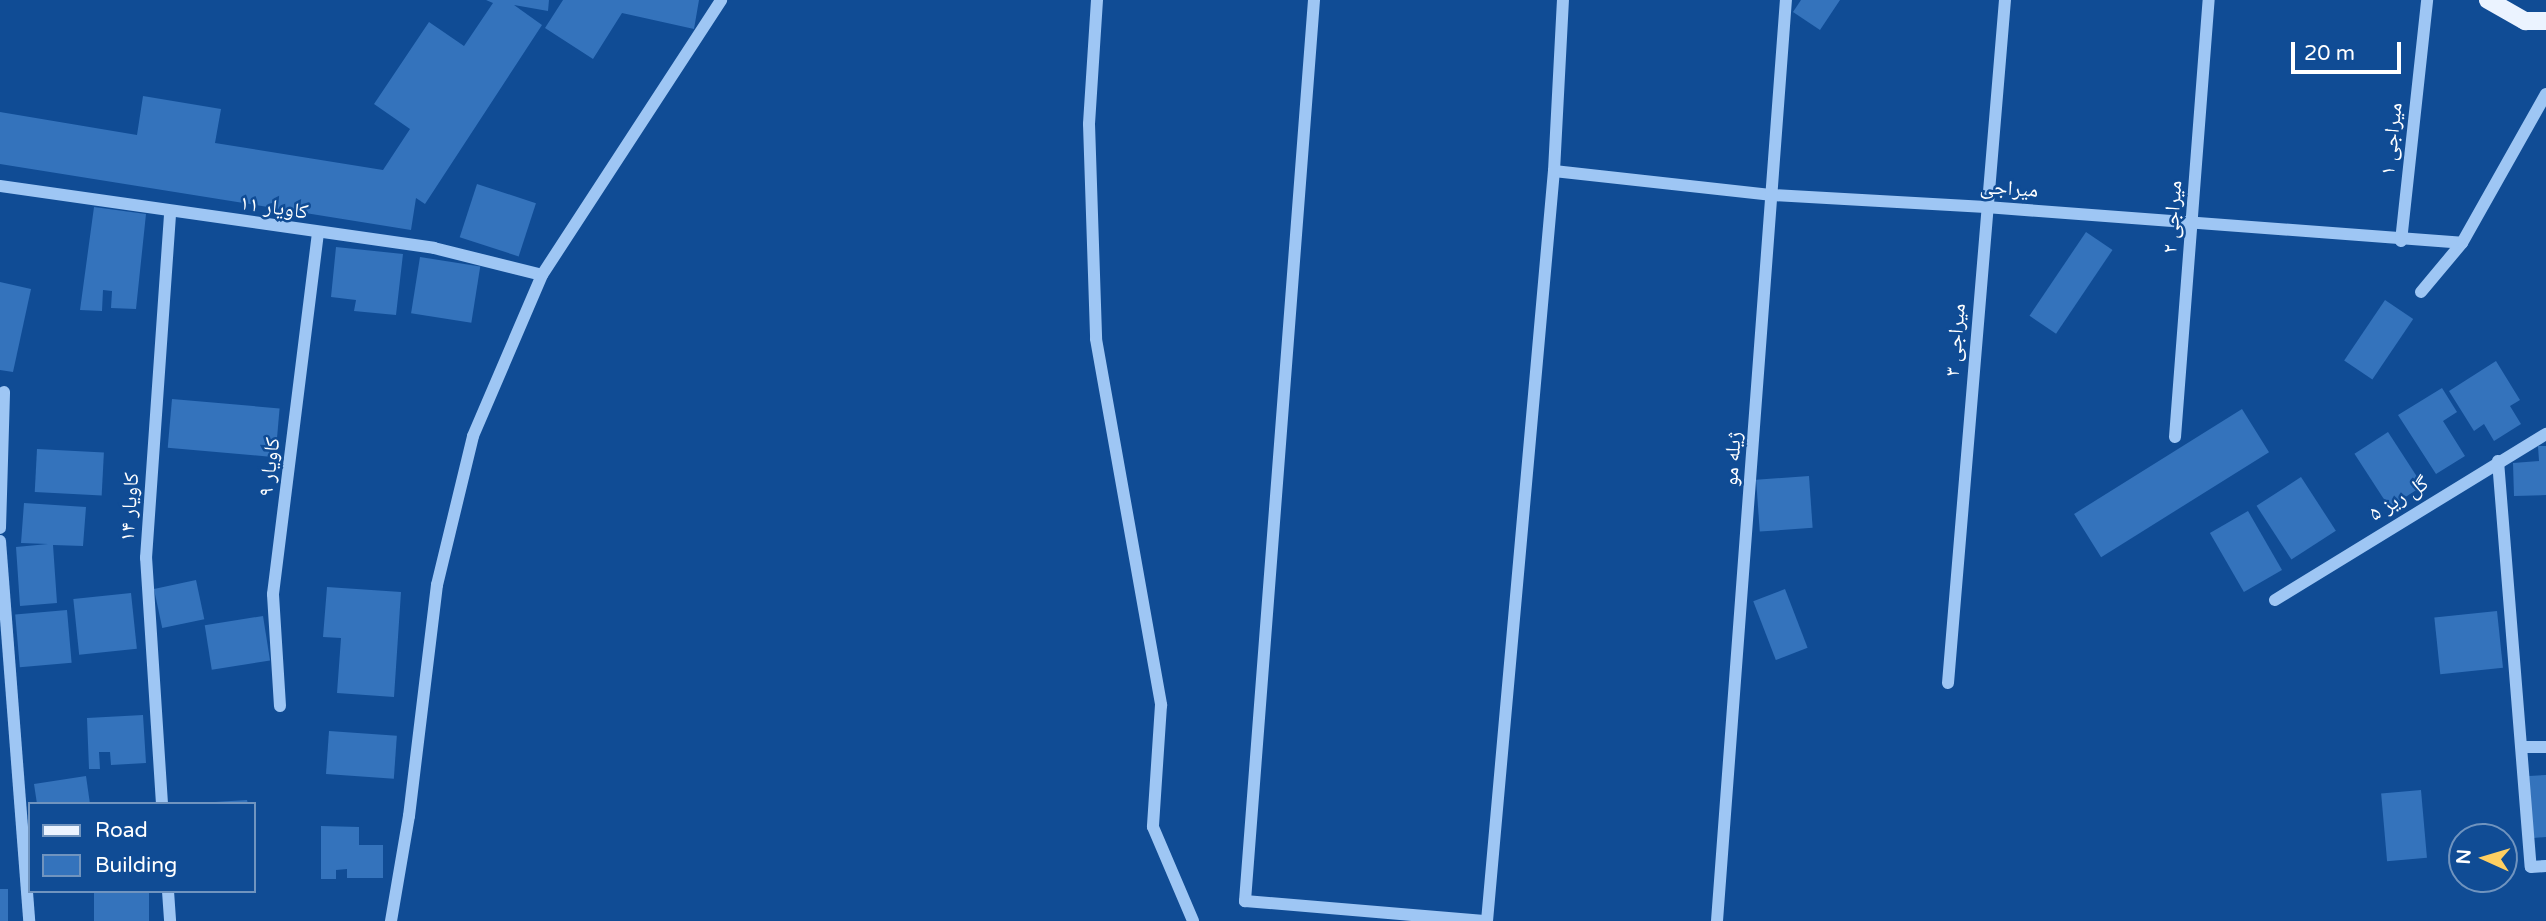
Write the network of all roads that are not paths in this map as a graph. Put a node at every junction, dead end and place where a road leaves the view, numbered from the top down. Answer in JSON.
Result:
{"nodes":[{"id":1,"x":721,"y":0,"type":"edge"},
{"id":2,"x":1097,"y":0,"type":"edge"},
{"id":3,"x":1314,"y":0,"type":"edge"},
{"id":4,"x":1563,"y":0,"type":"edge"},
{"id":5,"x":1786,"y":0,"type":"edge"},
{"id":6,"x":2005,"y":0,"type":"edge"},
{"id":7,"x":2209,"y":0,"type":"edge"},
{"id":8,"x":2427,"y":0,"type":"edge"},
{"id":9,"x":2488,"y":0,"type":"edge"},
{"id":10,"x":2546,"y":20,"type":"edge"},
{"id":11,"x":2546,"y":94,"type":"edge"},
{"id":12,"x":1554,"y":171,"type":"junction"},
{"id":13,"x":0,"y":186,"type":"edge"},
{"id":14,"x":1773,"y":195,"type":"junction"},
{"id":15,"x":1986,"y":207,"type":"junction"},
{"id":16,"x":170,"y":214,"type":"junction"},
{"id":17,"x":2192,"y":222,"type":"junction"},
{"id":18,"x":318,"y":233,"type":"junction"},
{"id":19,"x":2401,"y":241,"type":"junction"},
{"id":20,"x":2462,"y":243,"type":"junction"},
{"id":21,"x":542,"y":275,"type":"junction"},
{"id":22,"x":2421,"y":292,"type":"dead end"},
{"id":23,"x":4,"y":392,"type":"dead end"},
{"id":24,"x":2546,"y":434,"type":"edge"},
{"id":25,"x":2175,"y":437,"type":"dead end"},
{"id":26,"x":2498,"y":461,"type":"junction"},
{"id":27,"x":0,"y":528,"type":"edge"},
{"id":28,"x":0,"y":541,"type":"edge"},
{"id":29,"x":2275,"y":600,"type":"dead end"},
{"id":30,"x":1948,"y":683,"type":"dead end"},
{"id":31,"x":281,"y":706,"type":"dead end"},
{"id":32,"x":2522,"y":747,"type":"junction"},
{"id":33,"x":2546,"y":747,"type":"edge"},
{"id":34,"x":162,"y":802,"type":"edge"},
{"id":35,"x":2546,"y":866,"type":"edge"},
{"id":36,"x":168,"y":893,"type":"edge"},
{"id":37,"x":29,"y":921,"type":"edge"},
{"id":38,"x":170,"y":921,"type":"edge"},
{"id":39,"x":391,"y":921,"type":"edge"},
{"id":40,"x":1194,"y":921,"type":"edge"},
{"id":41,"x":1481,"y":921,"type":"edge"},
{"id":42,"x":1487,"y":921,"type":"edge"},
{"id":43,"x":1717,"y":921,"type":"edge"}],
"edges":[{"from":1,"to":21,"type":"street"},
{"from":2,"to":40,"type":"street"},
{"from":3,"to":41,"type":"street"},
{"from":4,"to":12,"type":"street"},
{"from":5,"to":14,"type":"street","name":"ژیله مو"},
{"from":6,"to":15,"type":"street","name":"میراجی ۳"},
{"from":7,"to":17,"type":"street","name":"میراجی ۲"},
{"from":8,"to":19,"type":"street","name":"میراجی ۱"},
{"from":9,"to":10,"type":"main road"},
{"from":11,"to":20,"type":"street"},
{"from":12,"to":14,"type":"street","name":"میراجی"},
{"from":12,"to":42,"type":"street"},
{"from":13,"to":16,"type":"street","name":"کاویار ۱۱"},
{"from":14,"to":15,"type":"street","name":"میراجی"},
{"from":14,"to":43,"type":"street","name":"ژیله مو"},
{"from":15,"to":17,"type":"street","name":"میراجی"},
{"from":15,"to":30,"type":"street","name":"میراجی ۳"},
{"from":16,"to":18,"type":"street","name":"کاویار ۱۱"},
{"from":16,"to":34,"type":"street","name":"کاویار ۱۴"},
{"from":17,"to":19,"type":"street","name":"میراجی"},
{"from":17,"to":25,"type":"street","name":"میراجی ۲"},
{"from":18,"to":21,"type":"street","name":"کاویار ۱۱"},
{"from":18,"to":31,"type":"street","name":"کاویار ۹"},
{"from":19,"to":20,"type":"street","name":"میراجی"},
{"from":20,"to":22,"type":"street"},
{"from":21,"to":39,"type":"street"},
{"from":23,"to":27,"type":"street"},
{"from":24,"to":26,"type":"street","name":"گل ریز ۵"},
{"from":26,"to":29,"type":"street","name":"گل ریز ۵"},
{"from":26,"to":32,"type":"street"},
{"from":28,"to":37,"type":"street"},
{"from":32,"to":33,"type":"street"},
{"from":32,"to":35,"type":"street"},
{"from":36,"to":38,"type":"street"}]}
